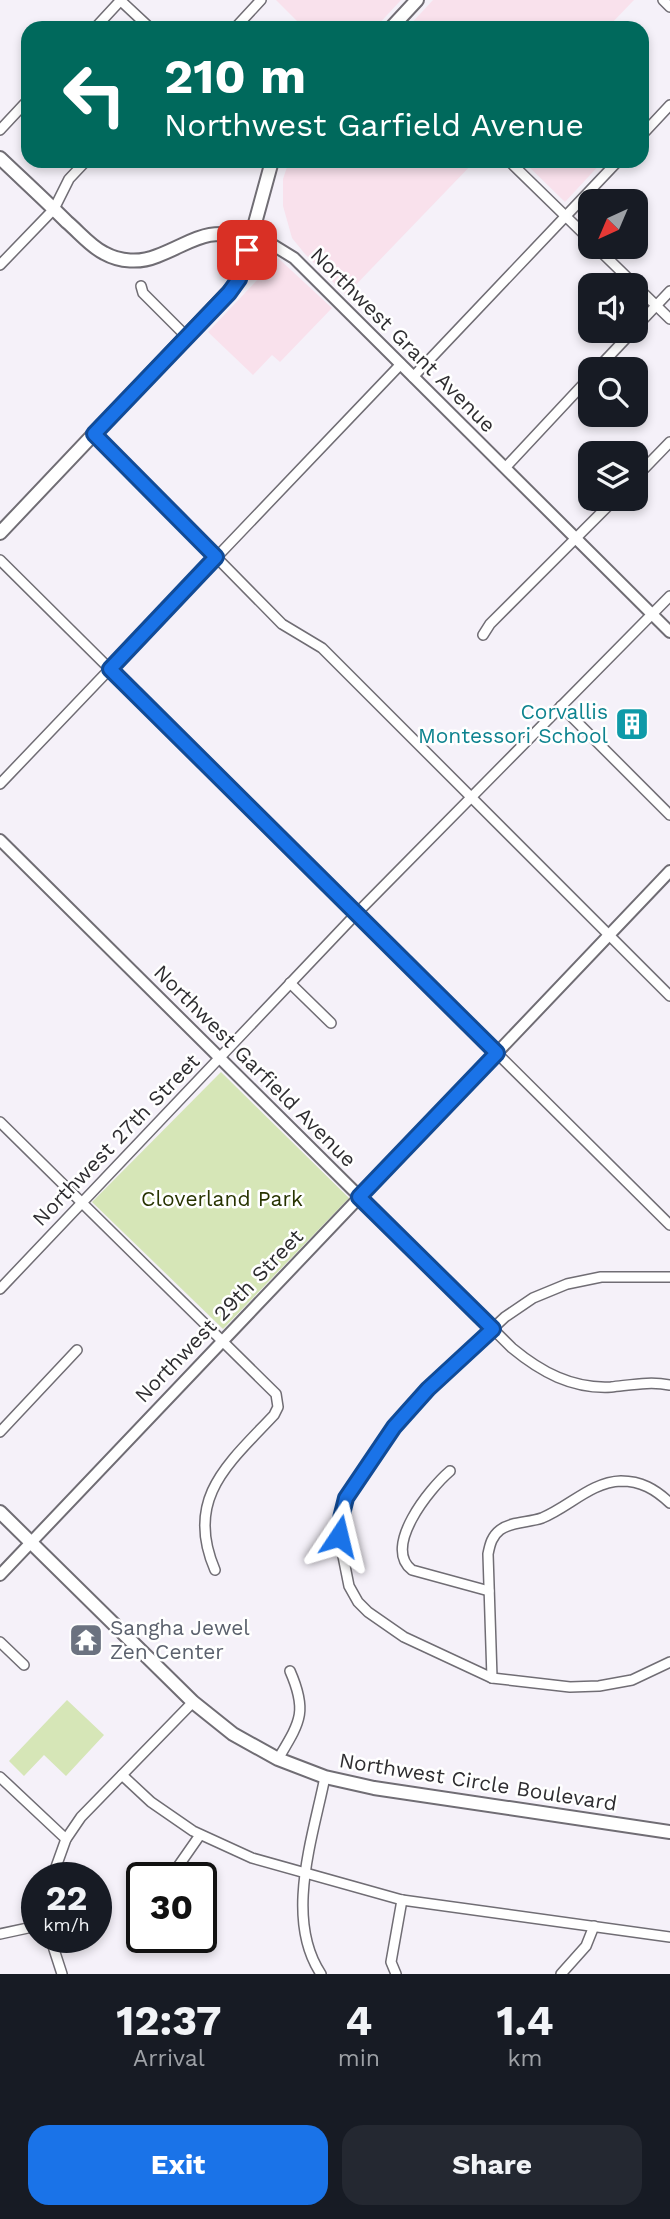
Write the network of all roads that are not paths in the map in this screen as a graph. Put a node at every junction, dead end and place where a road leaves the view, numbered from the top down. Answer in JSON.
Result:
{"nodes":[{"id":1,"x":120,"y":0,"type":"edge"},
{"id":2,"x":261,"y":0,"type":"edge"},
{"id":3,"x":417,"y":0,"type":"edge"},
{"id":4,"x":663,"y":0,"type":"edge"},
{"id":5,"x":670,"y":7,"type":"edge"},
{"id":6,"x":101,"y":21,"type":"edge"},
{"id":7,"x":142,"y":21,"type":"edge"},
{"id":8,"x":242,"y":21,"type":"edge"},
{"id":9,"x":398,"y":21,"type":"edge"},
{"id":10,"x":670,"y":105,"type":"edge"},
{"id":11,"x":21,"y":108,"type":"edge"},
{"id":12,"x":649,"y":128,"type":"edge"},
{"id":13,"x":0,"y":130,"type":"edge"},
{"id":14,"x":0,"y":158,"type":"edge"},
{"id":15,"x":79,"y":168,"type":"edge"},
{"id":16,"x":270,"y":168,"type":"edge"},
{"id":17,"x":516,"y":168,"type":"edge"},
{"id":18,"x":611,"y":168,"type":"edge"},
{"id":19,"x":54,"y":209,"type":"junction"},
{"id":20,"x":565,"y":216,"type":"junction"},
{"id":21,"x":578,"y":228,"type":"edge"},
{"id":22,"x":250,"y":237,"type":"junction"},
{"id":23,"x":608,"y":259,"type":"edge"},
{"id":24,"x":0,"y":265,"type":"edge"},
{"id":25,"x":141,"y":286,"type":"dead end"},
{"id":26,"x":670,"y":291,"type":"edge"},
{"id":27,"x":656,"y":306,"type":"junction"},
{"id":28,"x":648,"y":314,"type":"edge"},
{"id":29,"x":670,"y":319,"type":"edge"},
{"id":30,"x":187,"y":337,"type":"junction"},
{"id":31,"x":621,"y":343,"type":"edge"},
{"id":32,"x":608,"y":357,"type":"edge"},
{"id":33,"x":401,"y":364,"type":"junction"},
{"id":34,"x":414,"y":377,"type":"junction"},
{"id":35,"x":578,"y":390,"type":"edge"},
{"id":36,"x":94,"y":434,"type":"junction"},
{"id":37,"x":670,"y":442,"type":"edge"},
{"id":38,"x":648,"y":465,"type":"edge"},
{"id":39,"x":505,"y":468,"type":"junction"},
{"id":40,"x":603,"y":511,"type":"edge"},
{"id":41,"x":0,"y":533,"type":"edge"},
{"id":42,"x":576,"y":539,"type":"junction"},
{"id":43,"x":216,"y":557,"type":"junction"},
{"id":44,"x":0,"y":560,"type":"edge"},
{"id":45,"x":670,"y":596,"type":"edge"},
{"id":46,"x":652,"y":614,"type":"junction"},
{"id":47,"x":670,"y":632,"type":"edge"},
{"id":48,"x":483,"y":635,"type":"dead end"},
{"id":49,"x":110,"y":669,"type":"junction"},
{"id":50,"x":561,"y":706,"type":"junction"},
{"id":51,"x":0,"y":784,"type":"edge"},
{"id":52,"x":471,"y":796,"type":"junction"},
{"id":53,"x":670,"y":815,"type":"edge"},
{"id":54,"x":0,"y":840,"type":"edge"},
{"id":55,"x":670,"y":872,"type":"edge"},
{"id":56,"x":357,"y":914,"type":"junction"},
{"id":57,"x":610,"y":934,"type":"junction"},
{"id":58,"x":290,"y":983,"type":"junction"},
{"id":59,"x":670,"y":996,"type":"edge"},
{"id":60,"x":331,"y":1023,"type":"dead end"},
{"id":61,"x":497,"y":1053,"type":"junction"},
{"id":62,"x":219,"y":1058,"type":"junction"},
{"id":63,"x":0,"y":1122,"type":"edge"},
{"id":64,"x":359,"y":1197,"type":"junction"},
{"id":65,"x":82,"y":1201,"type":"junction"},
{"id":66,"x":670,"y":1225,"type":"edge"},
{"id":67,"x":668,"y":1275,"type":"edge"},
{"id":68,"x":0,"y":1289,"type":"edge"},
{"id":69,"x":493,"y":1329,"type":"junction"},
{"id":70,"x":222,"y":1340,"type":"junction"},
{"id":71,"x":78,"y":1350,"type":"dead end"},
{"id":72,"x":670,"y":1385,"type":"edge"},
{"id":73,"x":0,"y":1432,"type":"edge"},
{"id":74,"x":450,"y":1471,"type":"dead end"},
{"id":75,"x":670,"y":1503,"type":"edge"},
{"id":76,"x":0,"y":1512,"type":"edge"},
{"id":77,"x":31,"y":1542,"type":"junction"},
{"id":78,"x":215,"y":1570,"type":"dead end"},
{"id":79,"x":0,"y":1575,"type":"edge"},
{"id":80,"x":489,"y":1591,"type":"junction"},
{"id":81,"x":0,"y":1642,"type":"edge"},
{"id":82,"x":670,"y":1662,"type":"edge"},
{"id":83,"x":24,"y":1665,"type":"dead end"},
{"id":84,"x":290,"y":1671,"type":"dead end"},
{"id":85,"x":492,"y":1678,"type":"junction"},
{"id":86,"x":193,"y":1702,"type":"junction"},
{"id":87,"x":278,"y":1759,"type":"junction"},
{"id":88,"x":122,"y":1775,"type":"junction"},
{"id":89,"x":0,"y":1777,"type":"edge"},
{"id":90,"x":325,"y":1777,"type":"junction"},
{"id":91,"x":670,"y":1832,"type":"edge"},
{"id":92,"x":200,"y":1835,"type":"junction"},
{"id":93,"x":66,"y":1839,"type":"junction"},
{"id":94,"x":58,"y":1862,"type":"edge"},
{"id":95,"x":181,"y":1862,"type":"edge"},
{"id":96,"x":306,"y":1873,"type":"junction"},
{"id":97,"x":402,"y":1900,"type":"junction"},
{"id":98,"x":594,"y":1926,"type":"junction"},
{"id":99,"x":21,"y":1929,"type":"edge"},
{"id":100,"x":0,"y":1934,"type":"edge"},
{"id":101,"x":670,"y":1937,"type":"edge"},
{"id":102,"x":55,"y":1953,"type":"edge"},
{"id":103,"x":62,"y":1974,"type":"edge"},
{"id":104,"x":321,"y":1974,"type":"edge"},
{"id":105,"x":396,"y":1974,"type":"edge"},
{"id":106,"x":561,"y":1974,"type":"edge"}],
"edges":[{"from":1,"to":6,"type":"street"},
{"from":1,"to":7,"type":"street"},
{"from":2,"to":8,"type":"street"},
{"from":3,"to":9,"type":"main road"},
{"from":4,"to":5,"type":"street"},
{"from":10,"to":12,"type":"street"},
{"from":11,"to":13,"type":"street"},
{"from":14,"to":19,"type":"main road","name":"Northwest Grant Avenue"},
{"from":15,"to":19,"type":"street"},
{"from":16,"to":22,"type":"main road"},
{"from":17,"to":20,"type":"street"},
{"from":18,"to":20,"type":"street"},
{"from":19,"to":22,"type":"main road","name":"Northwest Grant Avenue"},
{"from":19,"to":24,"type":"street"},
{"from":20,"to":21,"type":"street"},
{"from":20,"to":34,"type":"street"},
{"from":22,"to":30,"type":"main road"},
{"from":22,"to":33,"type":"street","name":"Northwest Grant Avenue"},
{"from":23,"to":27,"type":"street"},
{"from":25,"to":30,"type":"street"},
{"from":26,"to":27,"type":"street"},
{"from":27,"to":28,"type":"street"},
{"from":27,"to":29,"type":"street"},
{"from":30,"to":36,"type":"main road"},
{"from":31,"to":32,"type":"street"},
{"from":33,"to":34,"type":"street","name":"Northwest Grant Avenue"},
{"from":33,"to":43,"type":"street"},
{"from":34,"to":39,"type":"street","name":"Northwest Grant Avenue"},
{"from":35,"to":39,"type":"street"},
{"from":36,"to":41,"type":"main road"},
{"from":36,"to":43,"type":"street"},
{"from":37,"to":38,"type":"street"},
{"from":39,"to":42,"type":"street","name":"Northwest Grant Avenue"},
{"from":40,"to":42,"type":"street"},
{"from":42,"to":46,"type":"street","name":"Northwest Grant Avenue"},
{"from":42,"to":48,"type":"street"},
{"from":43,"to":49,"type":"street"},
{"from":43,"to":52,"type":"street"},
{"from":44,"to":49,"type":"street"},
{"from":45,"to":46,"type":"street","name":"Northwest 27th Street"},
{"from":46,"to":47,"type":"street","name":"Northwest Grant Avenue"},
{"from":46,"to":50,"type":"street","name":"Northwest 27th Street"},
{"from":49,"to":51,"type":"street"},
{"from":49,"to":56,"type":"street"},
{"from":50,"to":52,"type":"street","name":"Northwest 27th Street"},
{"from":50,"to":53,"type":"street"},
{"from":52,"to":56,"type":"street","name":"Northwest 27th Street"},
{"from":52,"to":57,"type":"street"},
{"from":54,"to":62,"type":"street","name":"Northwest Garfield Avenue"},
{"from":55,"to":57,"type":"street","name":"Northwest 29th Street"},
{"from":56,"to":58,"type":"street","name":"Northwest 27th Street"},
{"from":56,"to":61,"type":"street"},
{"from":57,"to":59,"type":"street"},
{"from":57,"to":61,"type":"street","name":"Northwest 29th Street"},
{"from":58,"to":60,"type":"street"},
{"from":58,"to":62,"type":"street","name":"Northwest 27th Street"},
{"from":61,"to":64,"type":"street","name":"Northwest 29th Street"},
{"from":61,"to":66,"type":"street"},
{"from":62,"to":64,"type":"street","name":"Northwest Garfield Avenue"},
{"from":62,"to":65,"type":"street","name":"Northwest 27th Street"},
{"from":63,"to":65,"type":"street"},
{"from":64,"to":69,"type":"street","name":"Northwest Garfield Avenue"},
{"from":64,"to":70,"type":"street","name":"Northwest 29th Street"},
{"from":65,"to":68,"type":"street","name":"Northwest 27th Street"},
{"from":65,"to":70,"type":"street"},
{"from":67,"to":69,"type":"street"},
{"from":69,"to":72,"type":"street","name":"Northwest Garfield Avenue"},
{"from":69,"to":85,"type":"street"},
{"from":70,"to":77,"type":"street","name":"Northwest 29th Street"},
{"from":70,"to":78,"type":"street"},
{"from":71,"to":73,"type":"street"},
{"from":74,"to":80,"type":"street"},
{"from":75,"to":80,"type":"street"},
{"from":76,"to":77,"type":"main road","name":"Northwest Circle Boulevard"},
{"from":77,"to":79,"type":"street","name":"Northwest 29th Street"},
{"from":77,"to":86,"type":"main road","name":"Northwest Circle Boulevard"},
{"from":80,"to":85,"type":"street"},
{"from":81,"to":83,"type":"street"},
{"from":82,"to":85,"type":"street"},
{"from":84,"to":87,"type":"street"},
{"from":86,"to":87,"type":"main road","name":"Northwest Circle Boulevard"},
{"from":86,"to":88,"type":"street"},
{"from":87,"to":90,"type":"main road","name":"Northwest Circle Boulevard"},
{"from":88,"to":92,"type":"street"},
{"from":88,"to":93,"type":"street"},
{"from":89,"to":93,"type":"street"},
{"from":90,"to":91,"type":"main road","name":"Northwest Circle Boulevard"},
{"from":90,"to":96,"type":"street"},
{"from":92,"to":95,"type":"street"},
{"from":92,"to":96,"type":"street"},
{"from":93,"to":94,"type":"street"},
{"from":96,"to":97,"type":"street"},
{"from":96,"to":104,"type":"street"},
{"from":97,"to":98,"type":"street"},
{"from":97,"to":105,"type":"street"},
{"from":98,"to":101,"type":"street"},
{"from":98,"to":106,"type":"street"},
{"from":99,"to":100,"type":"street"},
{"from":102,"to":103,"type":"street"}]}
